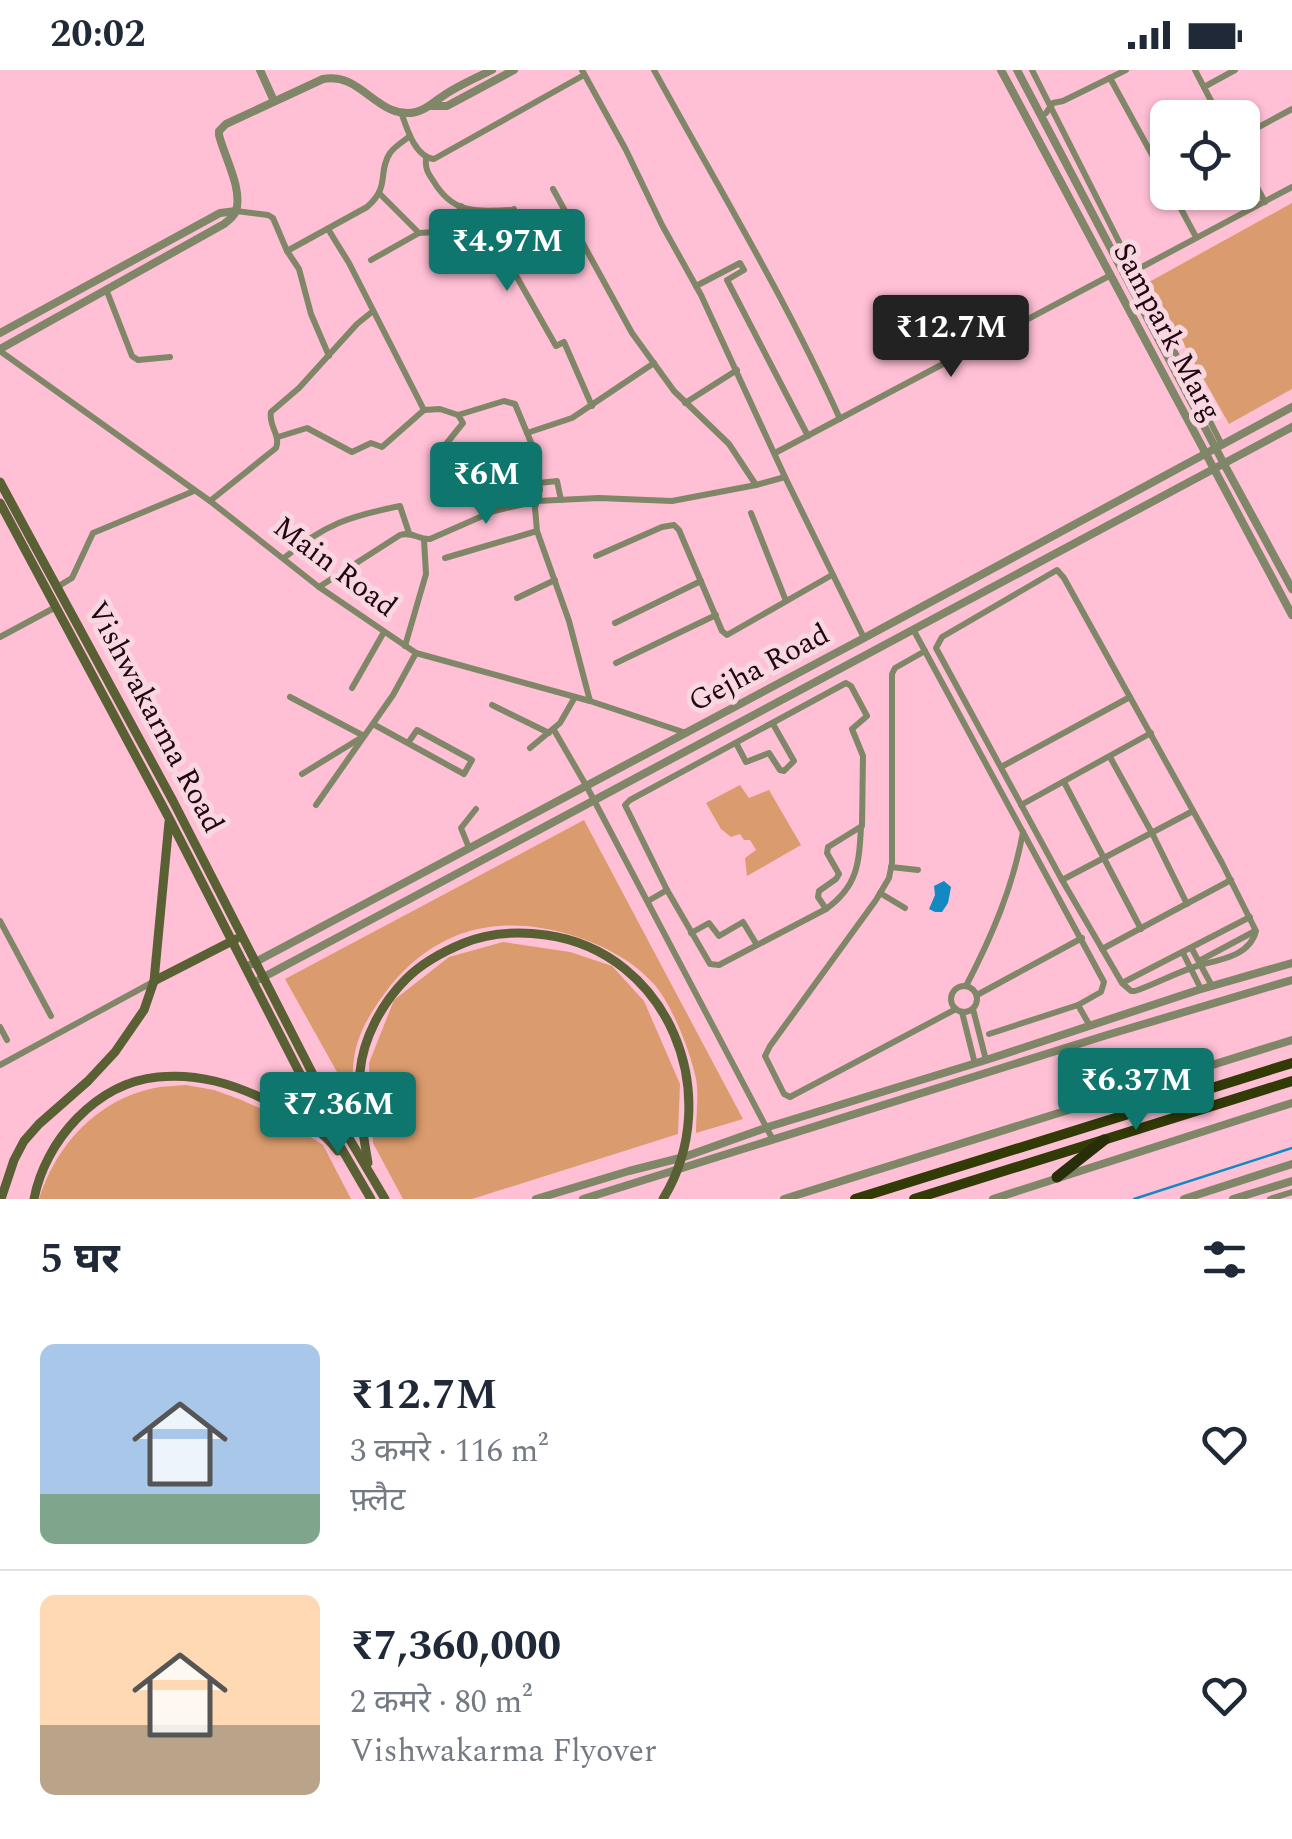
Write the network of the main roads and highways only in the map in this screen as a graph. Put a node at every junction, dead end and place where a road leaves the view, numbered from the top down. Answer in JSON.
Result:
{"nodes":[{"id":1,"x":0,"y":482,"type":"edge"},
{"id":2,"x":0,"y":504,"type":"edge"},
{"id":3,"x":87,"y":656,"type":"junction"},
{"id":4,"x":169,"y":818,"type":"junction"},
{"id":5,"x":238,"y":938,"type":"junction"},
{"id":6,"x":154,"y":981,"type":"junction"},
{"id":7,"x":1292,"y":1063,"type":"edge"},
{"id":8,"x":1292,"y":1081,"type":"edge"},
{"id":9,"x":320,"y":1100,"type":"junction"},
{"id":10,"x":1104,"y":1140,"type":"junction"},
{"id":11,"x":368,"y":1168,"type":"junction"},
{"id":12,"x":359,"y":1176,"type":"junction"},
{"id":13,"x":1058,"y":1177,"type":"road end"},
{"id":14,"x":1,"y":1199,"type":"edge"},
{"id":15,"x":34,"y":1199,"type":"edge"},
{"id":16,"x":371,"y":1199,"type":"edge"},
{"id":17,"x":384,"y":1199,"type":"edge"},
{"id":18,"x":664,"y":1199,"type":"edge"},
{"id":19,"x":856,"y":1199,"type":"edge"},
{"id":20,"x":914,"y":1199,"type":"edge"}],
"edges":[{"from":1,"to":3,"type":"main road","name":"Vishwakarma Road"},
{"from":2,"to":3,"type":"main road","name":"Vishwakarma Road"},
{"from":3,"to":4,"type":"main road","name":"Vishwakarma Road"},
{"from":3,"to":5,"type":"main road","name":"Vishwakarma Road"},
{"from":4,"to":5,"type":"main road","name":"Vishwakarma Road"},
{"from":4,"to":6,"type":"main road"},
{"from":5,"to":6,"type":"main road"},
{"from":5,"to":9,"type":"main road","name":"Vishwakarma Road"},
{"from":5,"to":9,"type":"main road","name":"Vishwakarma Road"},
{"from":6,"to":14,"type":"main road"},
{"from":7,"to":19,"type":"highway"},
{"from":8,"to":10,"type":"highway"},
{"from":9,"to":11,"type":"main road"},
{"from":9,"to":12,"type":"main road"},
{"from":10,"to":13,"type":"highway"},
{"from":10,"to":20,"type":"highway"},
{"from":11,"to":17,"type":"main road"},
{"from":11,"to":18,"type":"main road"},
{"from":12,"to":15,"type":"main road"},
{"from":12,"to":16,"type":"main road"}]}
